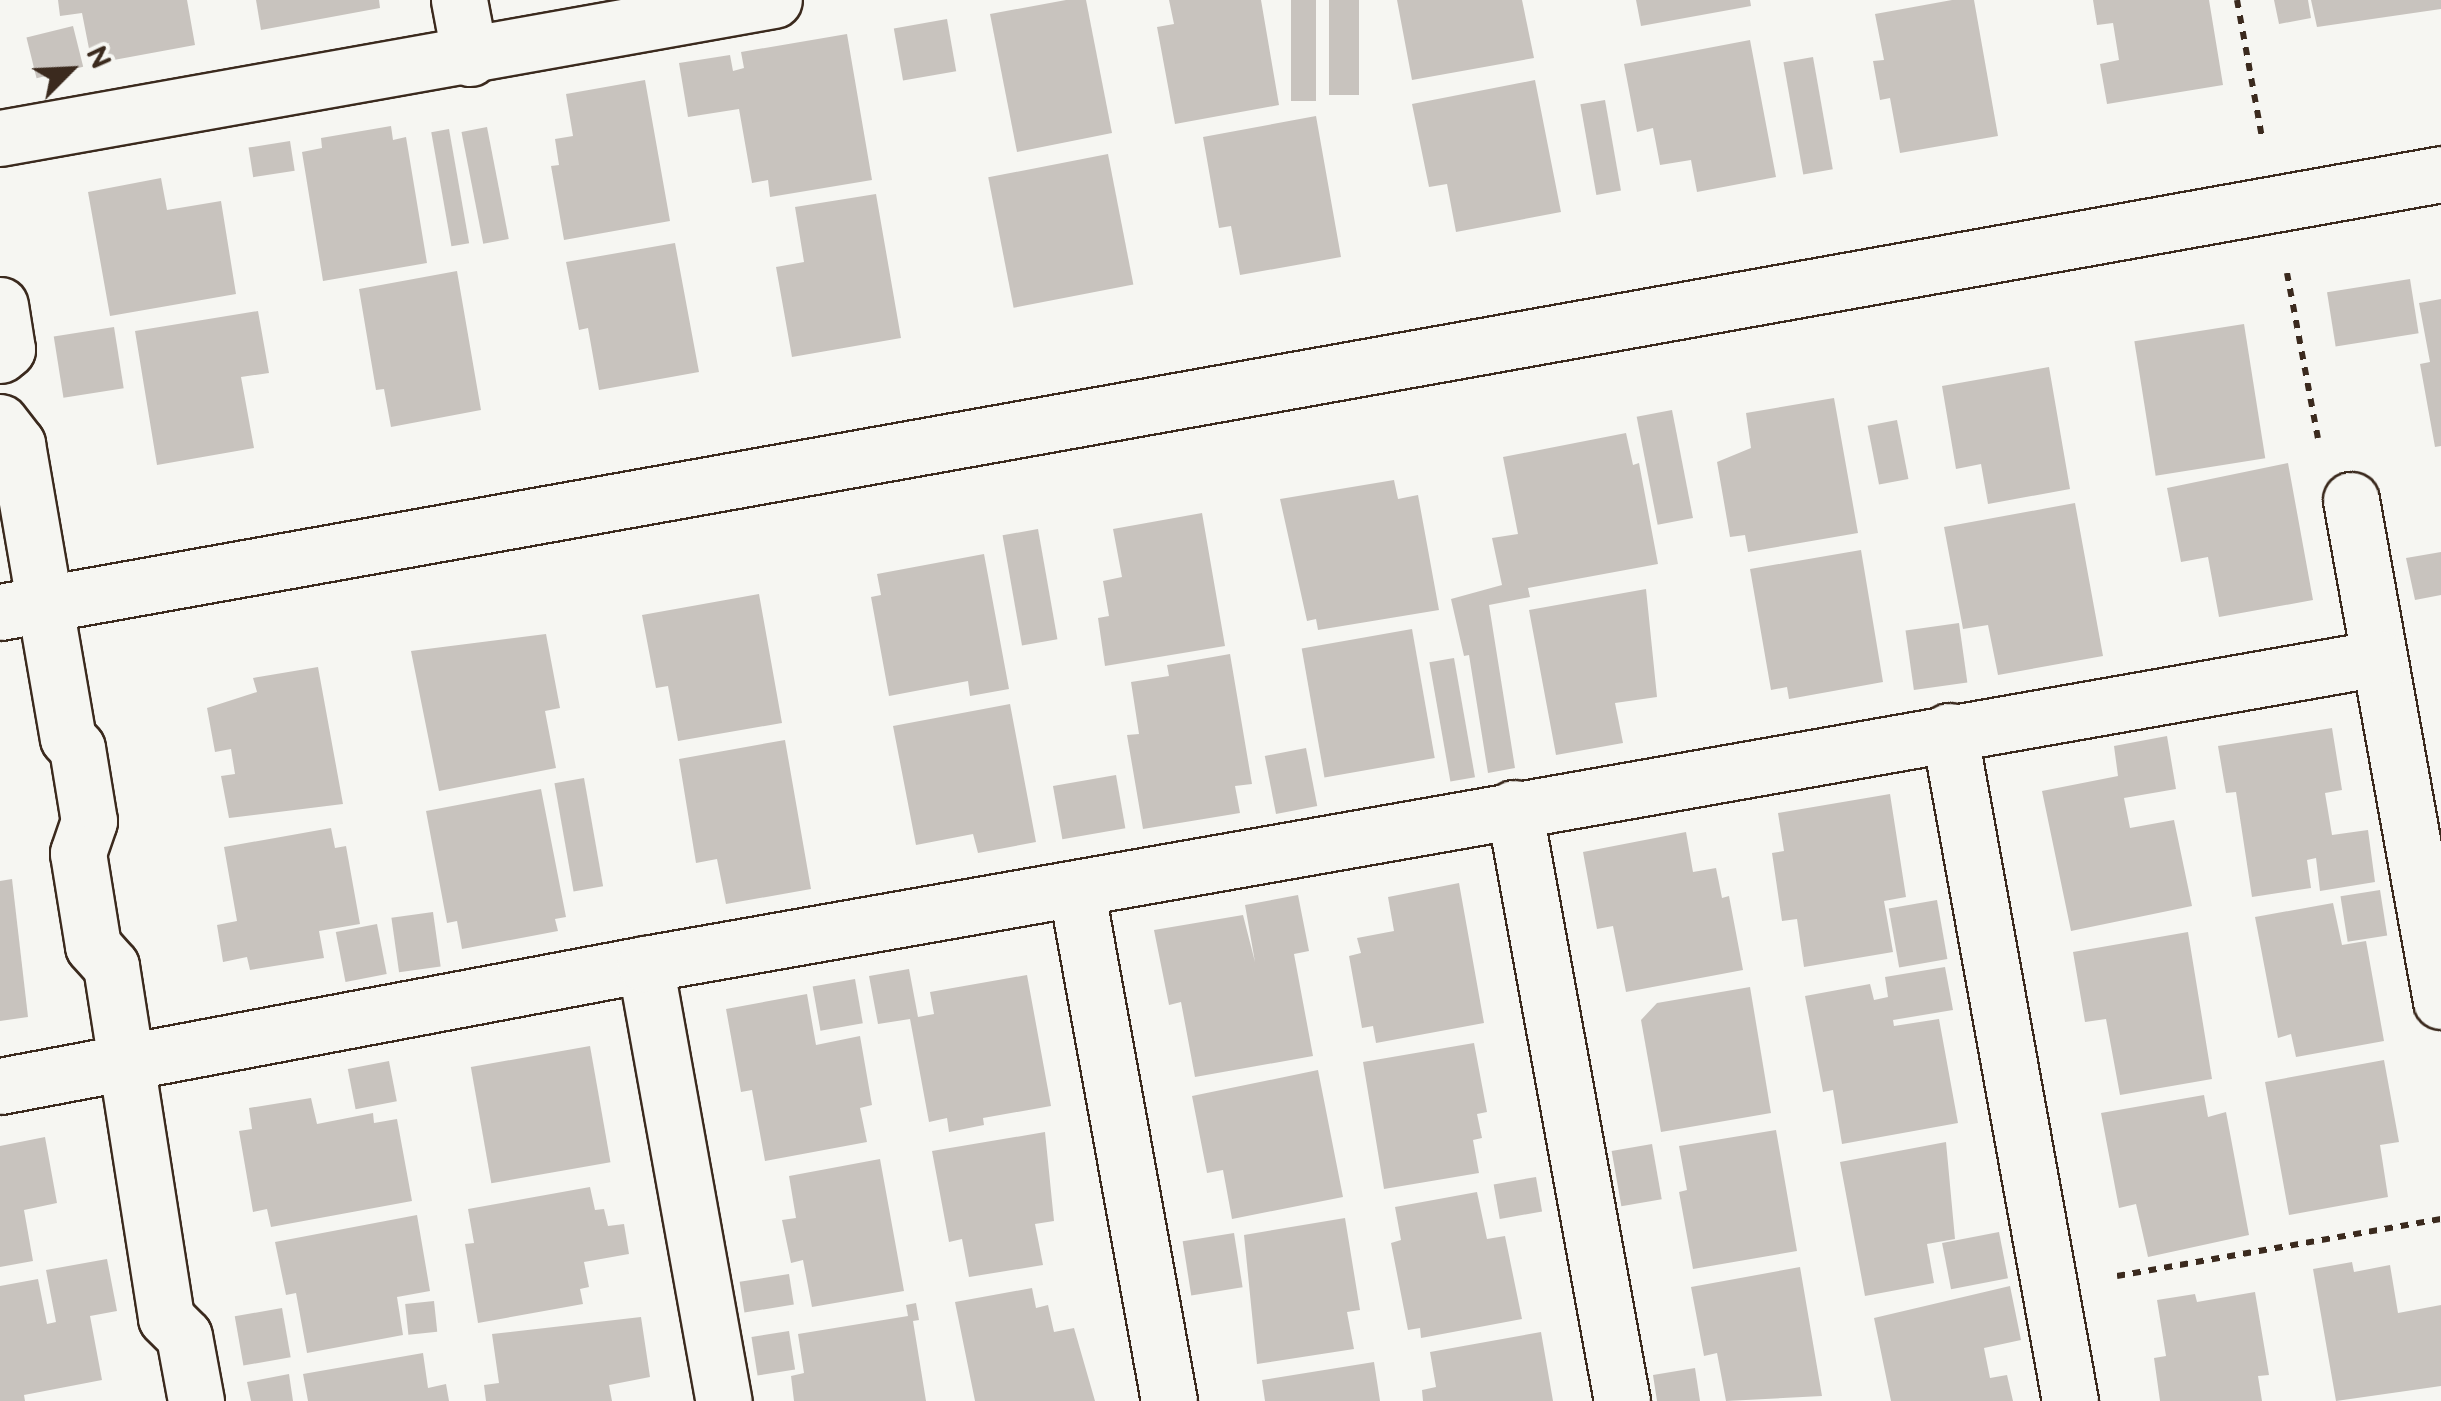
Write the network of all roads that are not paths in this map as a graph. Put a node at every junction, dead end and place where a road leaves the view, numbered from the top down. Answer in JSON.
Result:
{"nodes":[{"id":1,"x":459,"y":0,"type":"edge"},
{"id":2,"x":774,"y":0,"type":"edge"},
{"id":3,"x":470,"y":58,"type":"junction"},
{"id":4,"x":0,"y":138,"type":"edge"},
{"id":5,"x":2441,"y":174,"type":"edge"},
{"id":6,"x":0,"y":305,"type":"edge"},
{"id":7,"x":0,"y":355,"type":"edge"},
{"id":8,"x":0,"y":422,"type":"edge"},
{"id":9,"x":2352,"y":500,"type":"dead end"},
{"id":10,"x":22,"y":608,"type":"edge"},
{"id":11,"x":2378,"y":658,"type":"junction"},
{"id":12,"x":1949,"y":731,"type":"junction"},
{"id":13,"x":1514,"y":808,"type":"junction"},
{"id":14,"x":1076,"y":888,"type":"junction"},
{"id":15,"x":645,"y":964,"type":"junction"},
{"id":16,"x":2441,"y":1001,"type":"edge"},
{"id":17,"x":128,"y":1061,"type":"junction"},
{"id":18,"x":0,"y":1086,"type":"edge"},
{"id":19,"x":196,"y":1401,"type":"edge"},
{"id":20,"x":724,"y":1401,"type":"edge"},
{"id":21,"x":1169,"y":1401,"type":"edge"},
{"id":22,"x":1622,"y":1401,"type":"edge"},
{"id":23,"x":2070,"y":1401,"type":"edge"}],
"edges":[{"from":1,"to":3,"type":"street"},
{"from":2,"to":3,"type":"street"},
{"from":3,"to":4,"type":"street"},
{"from":5,"to":10,"type":"street"},
{"from":6,"to":7,"type":"street"},
{"from":8,"to":10,"type":"street"},
{"from":9,"to":11,"type":"street"},
{"from":10,"to":17,"type":"street"},
{"from":11,"to":12,"type":"street"},
{"from":11,"to":16,"type":"street"},
{"from":12,"to":13,"type":"street"},
{"from":12,"to":23,"type":"street"},
{"from":13,"to":14,"type":"street"},
{"from":13,"to":22,"type":"street"},
{"from":14,"to":15,"type":"street"},
{"from":14,"to":21,"type":"street"},
{"from":15,"to":17,"type":"street"},
{"from":15,"to":20,"type":"street"},
{"from":17,"to":18,"type":"street"},
{"from":17,"to":19,"type":"street"}]}
